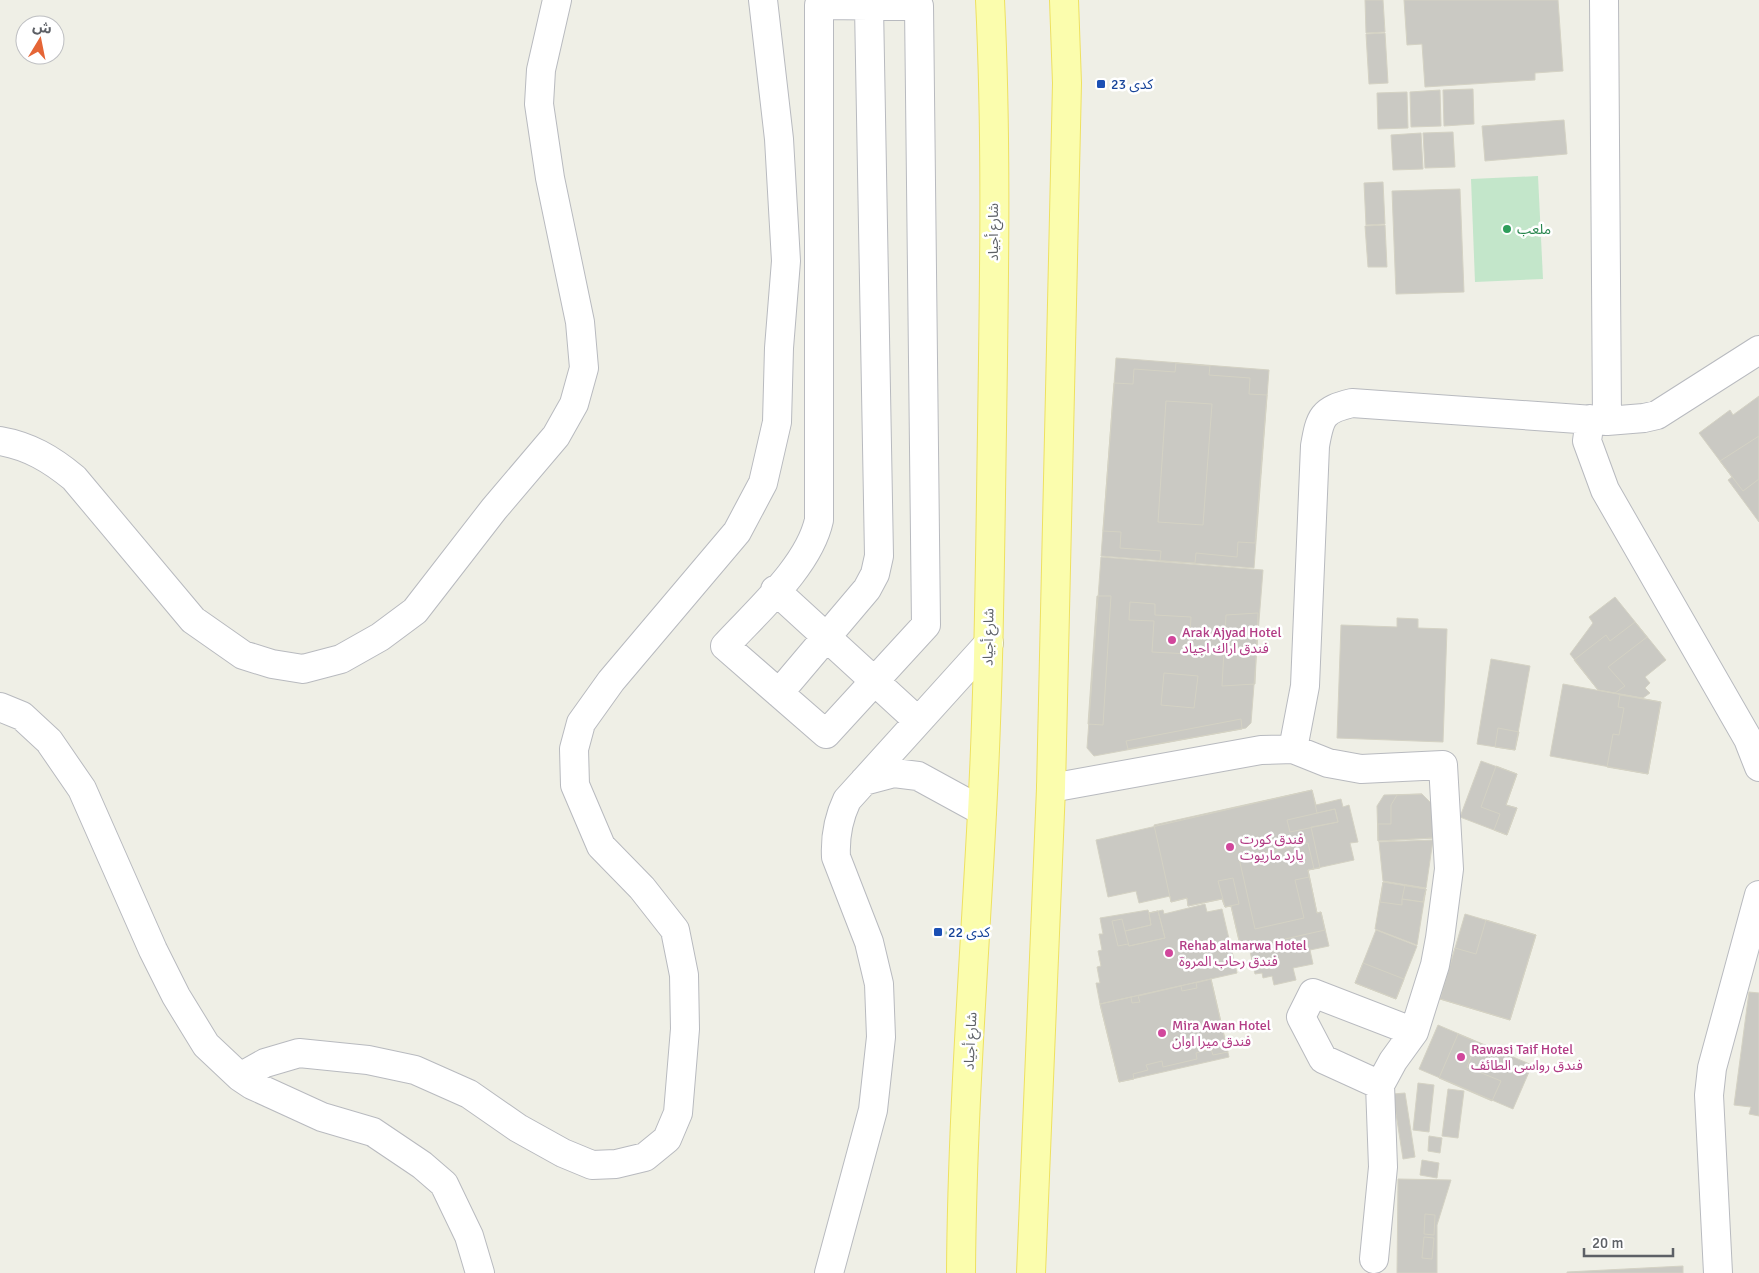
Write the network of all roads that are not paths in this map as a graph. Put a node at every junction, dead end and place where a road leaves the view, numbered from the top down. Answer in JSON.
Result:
{"nodes":[{"id":1,"x":557,"y":0,"type":"edge"},
{"id":2,"x":763,"y":0,"type":"edge"},
{"id":3,"x":990,"y":0,"type":"edge"},
{"id":4,"x":1064,"y":0,"type":"edge"},
{"id":5,"x":1604,"y":0,"type":"edge"},
{"id":6,"x":869,"y":6,"type":"junction"},
{"id":7,"x":1759,"y":350,"type":"edge"},
{"id":8,"x":1598,"y":420,"type":"junction"},
{"id":9,"x":0,"y":441,"type":"edge"},
{"id":10,"x":775,"y":590,"type":"junction"},
{"id":11,"x":826,"y":637,"type":"junction"},
{"id":12,"x":989,"y":642,"type":"junction"},
{"id":13,"x":874,"y":681,"type":"junction"},
{"id":14,"x":780,"y":693,"type":"junction"},
{"id":15,"x":0,"y":707,"type":"edge"},
{"id":16,"x":918,"y":721,"type":"junction"},
{"id":17,"x":1293,"y":750,"type":"junction"},
{"id":18,"x":1759,"y":768,"type":"edge"},
{"id":19,"x":864,"y":782,"type":"junction"},
{"id":20,"x":1051,"y":788,"type":"junction"},
{"id":21,"x":982,"y":811,"type":"junction"},
{"id":22,"x":1759,"y":895,"type":"edge"},
{"id":23,"x":1414,"y":1032,"type":"junction"},
{"id":24,"x":240,"y":1078,"type":"junction"},
{"id":25,"x":1380,"y":1085,"type":"junction"},
{"id":26,"x":1374,"y":1259,"type":"dead end"},
{"id":27,"x":480,"y":1273,"type":"edge"},
{"id":28,"x":829,"y":1273,"type":"edge"},
{"id":29,"x":960,"y":1273,"type":"edge"},
{"id":30,"x":1031,"y":1273,"type":"edge"},
{"id":31,"x":1718,"y":1273,"type":"edge"}],
"edges":[{"from":1,"to":9,"type":"street"},
{"from":2,"to":24,"type":"street"},
{"from":3,"to":12,"type":"main road","name":"شارع أجياد"},
{"from":4,"to":20,"type":"main road"},
{"from":5,"to":8,"type":"street"},
{"from":6,"to":10,"type":"street"},
{"from":6,"to":11,"type":"street"},
{"from":6,"to":13,"type":"street"},
{"from":7,"to":8,"type":"street"},
{"from":8,"to":17,"type":"street"},
{"from":8,"to":18,"type":"street"},
{"from":10,"to":11,"type":"street"},
{"from":10,"to":14,"type":"street"},
{"from":11,"to":13,"type":"street"},
{"from":11,"to":14,"type":"street"},
{"from":12,"to":16,"type":"street"},
{"from":12,"to":21,"type":"main road","name":"شارع أجياد"},
{"from":13,"to":14,"type":"street"},
{"from":13,"to":16,"type":"street"},
{"from":15,"to":24,"type":"street"},
{"from":16,"to":19,"type":"street"},
{"from":17,"to":20,"type":"street"},
{"from":17,"to":23,"type":"street"},
{"from":19,"to":21,"type":"street"},
{"from":19,"to":28,"type":"street"},
{"from":20,"to":30,"type":"main road"},
{"from":21,"to":29,"type":"main road","name":"شارع أجياد"},
{"from":22,"to":31,"type":"street"},
{"from":23,"to":25,"type":"street"},
{"from":23,"to":25,"type":"street"},
{"from":24,"to":27,"type":"street"},
{"from":25,"to":26,"type":"street"}]}
